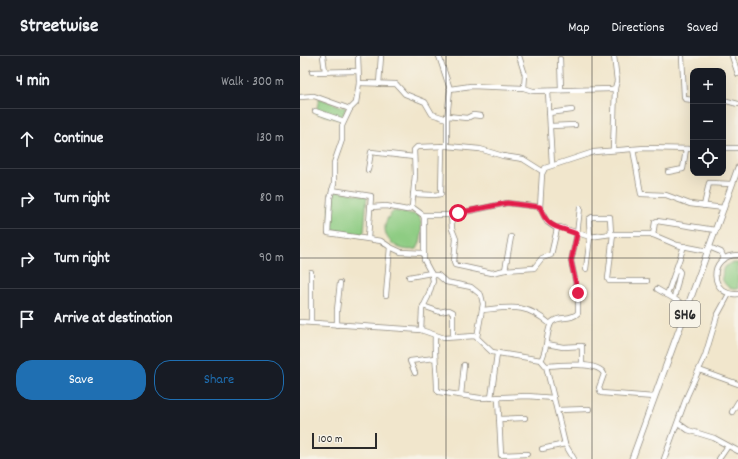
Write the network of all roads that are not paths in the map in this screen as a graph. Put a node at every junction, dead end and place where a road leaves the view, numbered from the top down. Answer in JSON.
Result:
{"nodes":[{"id":1,"x":323,"y":56,"type":"edge"},
{"id":2,"x":358,"y":56,"type":"edge"},
{"id":3,"x":381,"y":56,"type":"edge"},
{"id":4,"x":439,"y":56,"type":"edge"},
{"id":5,"x":519,"y":56,"type":"edge"},
{"id":6,"x":614,"y":56,"type":"edge"},
{"id":7,"x":682,"y":56,"type":"edge"},
{"id":8,"x":732,"y":56,"type":"edge"},
{"id":9,"x":560,"y":59,"type":"dead end"},
{"id":10,"x":325,"y":71,"type":"junction"},
{"id":11,"x":357,"y":71,"type":"junction"},
{"id":12,"x":312,"y":72,"type":"dead end"},
{"id":13,"x":738,"y":74,"type":"edge"},
{"id":14,"x":359,"y":83,"type":"junction"},
{"id":15,"x":379,"y":84,"type":"junction"},
{"id":16,"x":524,"y":88,"type":"junction"},
{"id":17,"x":615,"y":88,"type":"junction"},
{"id":18,"x":450,"y":89,"type":"junction"},
{"id":19,"x":561,"y":90,"type":"junction"},
{"id":20,"x":548,"y":91,"type":"junction"},
{"id":21,"x":300,"y":97,"type":"edge"},
{"id":22,"x":690,"y":100,"type":"edge"},
{"id":23,"x":726,"y":101,"type":"edge"},
{"id":24,"x":738,"y":104,"type":"edge"},
{"id":25,"x":350,"y":109,"type":"junction"},
{"id":26,"x":572,"y":110,"type":"dead end"},
{"id":27,"x":315,"y":111,"type":"dead end"},
{"id":28,"x":549,"y":113,"type":"junction"},
{"id":29,"x":481,"y":116,"type":"dead end"},
{"id":30,"x":447,"y":117,"type":"junction"},
{"id":31,"x":344,"y":121,"type":"junction"},
{"id":32,"x":575,"y":125,"type":"dead end"},
{"id":33,"x":550,"y":126,"type":"junction"},
{"id":34,"x":442,"y":146,"type":"junction"},
{"id":35,"x":448,"y":146,"type":"junction"},
{"id":36,"x":726,"y":148,"type":"edge"},
{"id":37,"x":738,"y":148,"type":"edge"},
{"id":38,"x":633,"y":149,"type":"junction"},
{"id":39,"x":686,"y":149,"type":"junction"},
{"id":40,"x":690,"y":149,"type":"edge"},
{"id":41,"x":613,"y":150,"type":"junction"},
{"id":42,"x":414,"y":157,"type":"junction"},
{"id":43,"x":552,"y":165,"type":"junction"},
{"id":44,"x":738,"y":168,"type":"edge"},
{"id":45,"x":368,"y":170,"type":"dead end"},
{"id":46,"x":542,"y":171,"type":"junction"},
{"id":47,"x":668,"y":172,"type":"dead end"},
{"id":48,"x":732,"y":184,"type":"junction"},
{"id":49,"x":332,"y":190,"type":"junction"},
{"id":50,"x":413,"y":194,"type":"junction"},
{"id":51,"x":704,"y":206,"type":"junction"},
{"id":52,"x":371,"y":207,"type":"junction"},
{"id":53,"x":412,"y":207,"type":"junction"},
{"id":54,"x":540,"y":207,"type":"junction"},
{"id":55,"x":580,"y":208,"type":"dead end"},
{"id":56,"x":724,"y":208,"type":"junction"},
{"id":57,"x":423,"y":214,"type":"junction"},
{"id":58,"x":451,"y":214,"type":"junction"},
{"id":59,"x":557,"y":228,"type":"junction"},
{"id":60,"x":715,"y":230,"type":"junction"},
{"id":61,"x":577,"y":234,"type":"junction"},
{"id":62,"x":612,"y":234,"type":"junction"},
{"id":63,"x":653,"y":235,"type":"junction"},
{"id":64,"x":511,"y":237,"type":"dead end"},
{"id":65,"x":590,"y":237,"type":"junction"},
{"id":66,"x":368,"y":238,"type":"junction"},
{"id":67,"x":684,"y":246,"type":"junction"},
{"id":68,"x":390,"y":248,"type":"junction"},
{"id":69,"x":709,"y":249,"type":"junction"},
{"id":70,"x":423,"y":253,"type":"junction"},
{"id":71,"x":738,"y":254,"type":"edge"},
{"id":72,"x":724,"y":258,"type":"junction"},
{"id":73,"x":677,"y":268,"type":"junction"},
{"id":74,"x":586,"y":269,"type":"dead end"},
{"id":75,"x":505,"y":270,"type":"junction"},
{"id":76,"x":311,"y":272,"type":"dead end"},
{"id":77,"x":432,"y":274,"type":"junction"},
{"id":78,"x":409,"y":277,"type":"dead end"},
{"id":79,"x":647,"y":281,"type":"dead end"},
{"id":80,"x":340,"y":283,"type":"dead end"},
{"id":81,"x":657,"y":289,"type":"dead end"},
{"id":82,"x":729,"y":294,"type":"junction"},
{"id":83,"x":738,"y":294,"type":"edge"},
{"id":84,"x":386,"y":295,"type":"dead end"},
{"id":85,"x":668,"y":295,"type":"junction"},
{"id":86,"x":674,"y":298,"type":"junction"},
{"id":87,"x":423,"y":306,"type":"junction"},
{"id":88,"x":688,"y":307,"type":"junction"},
{"id":89,"x":482,"y":310,"type":"junction"},
{"id":90,"x":300,"y":322,"type":"edge"},
{"id":91,"x":312,"y":322,"type":"junction"},
{"id":92,"x":550,"y":324,"type":"junction"},
{"id":93,"x":337,"y":325,"type":"junction"},
{"id":94,"x":421,"y":330,"type":"junction"},
{"id":95,"x":435,"y":336,"type":"junction"},
{"id":96,"x":453,"y":337,"type":"junction"},
{"id":97,"x":477,"y":337,"type":"junction"},
{"id":98,"x":547,"y":344,"type":"junction"},
{"id":99,"x":497,"y":354,"type":"junction"},
{"id":100,"x":435,"y":358,"type":"junction"},
{"id":101,"x":541,"y":360,"type":"junction"},
{"id":102,"x":464,"y":365,"type":"dead end"},
{"id":103,"x":582,"y":365,"type":"junction"},
{"id":104,"x":546,"y":366,"type":"junction"},
{"id":105,"x":698,"y":370,"type":"junction"},
{"id":106,"x":415,"y":373,"type":"dead end"},
{"id":107,"x":738,"y":384,"type":"edge"},
{"id":108,"x":461,"y":395,"type":"junction"},
{"id":109,"x":654,"y":397,"type":"junction"},
{"id":110,"x":491,"y":398,"type":"junction"},
{"id":111,"x":498,"y":398,"type":"junction"},
{"id":112,"x":554,"y":398,"type":"junction"},
{"id":113,"x":738,"y":402,"type":"edge"},
{"id":114,"x":589,"y":409,"type":"dead end"},
{"id":115,"x":557,"y":410,"type":"junction"},
{"id":116,"x":732,"y":412,"type":"dead end"},
{"id":117,"x":525,"y":418,"type":"dead end"},
{"id":118,"x":499,"y":419,"type":"junction"},
{"id":119,"x":678,"y":423,"type":"junction"},
{"id":120,"x":565,"y":444,"type":"junction"},
{"id":121,"x":728,"y":446,"type":"junction"},
{"id":122,"x":542,"y":449,"type":"dead end"},
{"id":123,"x":738,"y":451,"type":"edge"},
{"id":124,"x":527,"y":454,"type":"dead end"},
{"id":125,"x":574,"y":459,"type":"edge"},
{"id":126,"x":632,"y":459,"type":"edge"},
{"id":127,"x":664,"y":459,"type":"edge"},
{"id":128,"x":719,"y":459,"type":"edge"}],
"edges":[{"from":1,"to":10,"type":"street"},
{"from":2,"to":11,"type":"street"},
{"from":3,"to":15,"type":"street"},
{"from":4,"to":18,"type":"street"},
{"from":5,"to":16,"type":"street"},
{"from":6,"to":17,"type":"street"},
{"from":7,"to":22,"type":"street"},
{"from":8,"to":13,"type":"street"},
{"from":9,"to":19,"type":"street"},
{"from":10,"to":11,"type":"street"},
{"from":10,"to":12,"type":"street"},
{"from":11,"to":14,"type":"street"},
{"from":14,"to":15,"type":"street"},
{"from":14,"to":25,"type":"street"},
{"from":15,"to":30,"type":"street"},
{"from":16,"to":18,"type":"street"},
{"from":16,"to":20,"type":"street"},
{"from":17,"to":19,"type":"street"},
{"from":17,"to":41,"type":"street"},
{"from":18,"to":30,"type":"street"},
{"from":19,"to":20,"type":"street"},
{"from":20,"to":28,"type":"street"},
{"from":21,"to":25,"type":"street"},
{"from":23,"to":24,"type":"street"},
{"from":25,"to":31,"type":"street"},
{"from":26,"to":28,"type":"street"},
{"from":27,"to":31,"type":"street"},
{"from":28,"to":33,"type":"street"},
{"from":29,"to":30,"type":"street"},
{"from":30,"to":35,"type":"street"},
{"from":31,"to":49,"type":"street"},
{"from":32,"to":33,"type":"street"},
{"from":33,"to":43,"type":"street"},
{"from":34,"to":35,"type":"street"},
{"from":34,"to":42,"type":"street"},
{"from":34,"to":50,"type":"street"},
{"from":35,"to":46,"type":"street"},
{"from":36,"to":37,"type":"street"},
{"from":38,"to":39,"type":"street"},
{"from":38,"to":41,"type":"street"},
{"from":38,"to":51,"type":"street"},
{"from":39,"to":40,"type":"street"},
{"from":39,"to":47,"type":"street"},
{"from":41,"to":43,"type":"street"},
{"from":42,"to":45,"type":"street"},
{"from":42,"to":50,"type":"street"},
{"from":43,"to":46,"type":"street"},
{"from":44,"to":48,"type":"main road","number":"SH6"},
{"from":46,"to":54,"type":"street"},
{"from":48,"to":51,"type":"street"},
{"from":48,"to":56,"type":"main road","number":"SH6"},
{"from":49,"to":52,"type":"street"},
{"from":49,"to":66,"type":"street"},
{"from":50,"to":53,"type":"street"},
{"from":51,"to":56,"type":"street"},
{"from":52,"to":53,"type":"street"},
{"from":52,"to":66,"type":"street"},
{"from":53,"to":57,"type":"street"},
{"from":54,"to":58,"type":"street"},
{"from":54,"to":59,"type":"street"},
{"from":55,"to":61,"type":"street"},
{"from":56,"to":60,"type":"main road","number":"SH6"},
{"from":57,"to":58,"type":"street"},
{"from":57,"to":70,"type":"street"},
{"from":58,"to":75,"type":"street"},
{"from":59,"to":61,"type":"street"},
{"from":59,"to":75,"type":"street"},
{"from":60,"to":63,"type":"street"},
{"from":60,"to":69,"type":"main road","number":"SH6"},
{"from":61,"to":65,"type":"street"},
{"from":61,"to":92,"type":"street"},
{"from":62,"to":63,"type":"street"},
{"from":62,"to":65,"type":"street"},
{"from":62,"to":65,"type":"street"},
{"from":62,"to":79,"type":"street"},
{"from":63,"to":67,"type":"street"},
{"from":64,"to":75,"type":"street"},
{"from":65,"to":74,"type":"street"},
{"from":66,"to":68,"type":"street"},
{"from":67,"to":69,"type":"street"},
{"from":67,"to":73,"type":"street"},
{"from":68,"to":70,"type":"street"},
{"from":68,"to":84,"type":"street"},
{"from":69,"to":72,"type":"street"},
{"from":69,"to":88,"type":"main road","number":"SH6"},
{"from":70,"to":77,"type":"street"},
{"from":71,"to":72,"type":"street"},
{"from":72,"to":82,"type":"street"},
{"from":73,"to":85,"type":"street"},
{"from":73,"to":86,"type":"street"},
{"from":76,"to":91,"type":"street"},
{"from":77,"to":78,"type":"street"},
{"from":77,"to":87,"type":"street"},
{"from":77,"to":89,"type":"street"},
{"from":80,"to":93,"type":"street"},
{"from":81,"to":85,"type":"street"},
{"from":82,"to":83,"type":"street"},
{"from":82,"to":105,"type":"street"},
{"from":85,"to":86,"type":"street"},
{"from":86,"to":88,"type":"street"},
{"from":87,"to":94,"type":"street"},
{"from":87,"to":96,"type":"street"},
{"from":88,"to":109,"type":"main road","number":"SH6"},
{"from":89,"to":92,"type":"street"},
{"from":89,"to":97,"type":"street"},
{"from":90,"to":91,"type":"street"},
{"from":91,"to":93,"type":"street"},
{"from":92,"to":98,"type":"street"},
{"from":93,"to":94,"type":"street"},
{"from":94,"to":95,"type":"street"},
{"from":95,"to":96,"type":"street"},
{"from":95,"to":100,"type":"street"},
{"from":96,"to":97,"type":"street"},
{"from":97,"to":99,"type":"street"},
{"from":98,"to":101,"type":"street"},
{"from":98,"to":103,"type":"street"},
{"from":99,"to":101,"type":"street"},
{"from":99,"to":110,"type":"street"},
{"from":100,"to":106,"type":"street"},
{"from":100,"to":108,"type":"street"},
{"from":101,"to":104,"type":"street"},
{"from":102,"to":108,"type":"street"},
{"from":103,"to":104,"type":"street"},
{"from":103,"to":109,"type":"street"},
{"from":104,"to":112,"type":"street"},
{"from":105,"to":107,"type":"street"},
{"from":105,"to":119,"type":"street"},
{"from":108,"to":110,"type":"street"},
{"from":109,"to":126,"type":"main road","number":"SH6"},
{"from":110,"to":111,"type":"street"},
{"from":111,"to":112,"type":"street"},
{"from":111,"to":118,"type":"street"},
{"from":112,"to":115,"type":"street"},
{"from":113,"to":116,"type":"street"},
{"from":114,"to":115,"type":"street"},
{"from":115,"to":120,"type":"street"},
{"from":117,"to":118,"type":"street"},
{"from":118,"to":124,"type":"street"},
{"from":119,"to":121,"type":"street"},
{"from":119,"to":127,"type":"street"},
{"from":120,"to":122,"type":"street"},
{"from":120,"to":125,"type":"street"},
{"from":121,"to":123,"type":"street"},
{"from":121,"to":128,"type":"street"}]}
